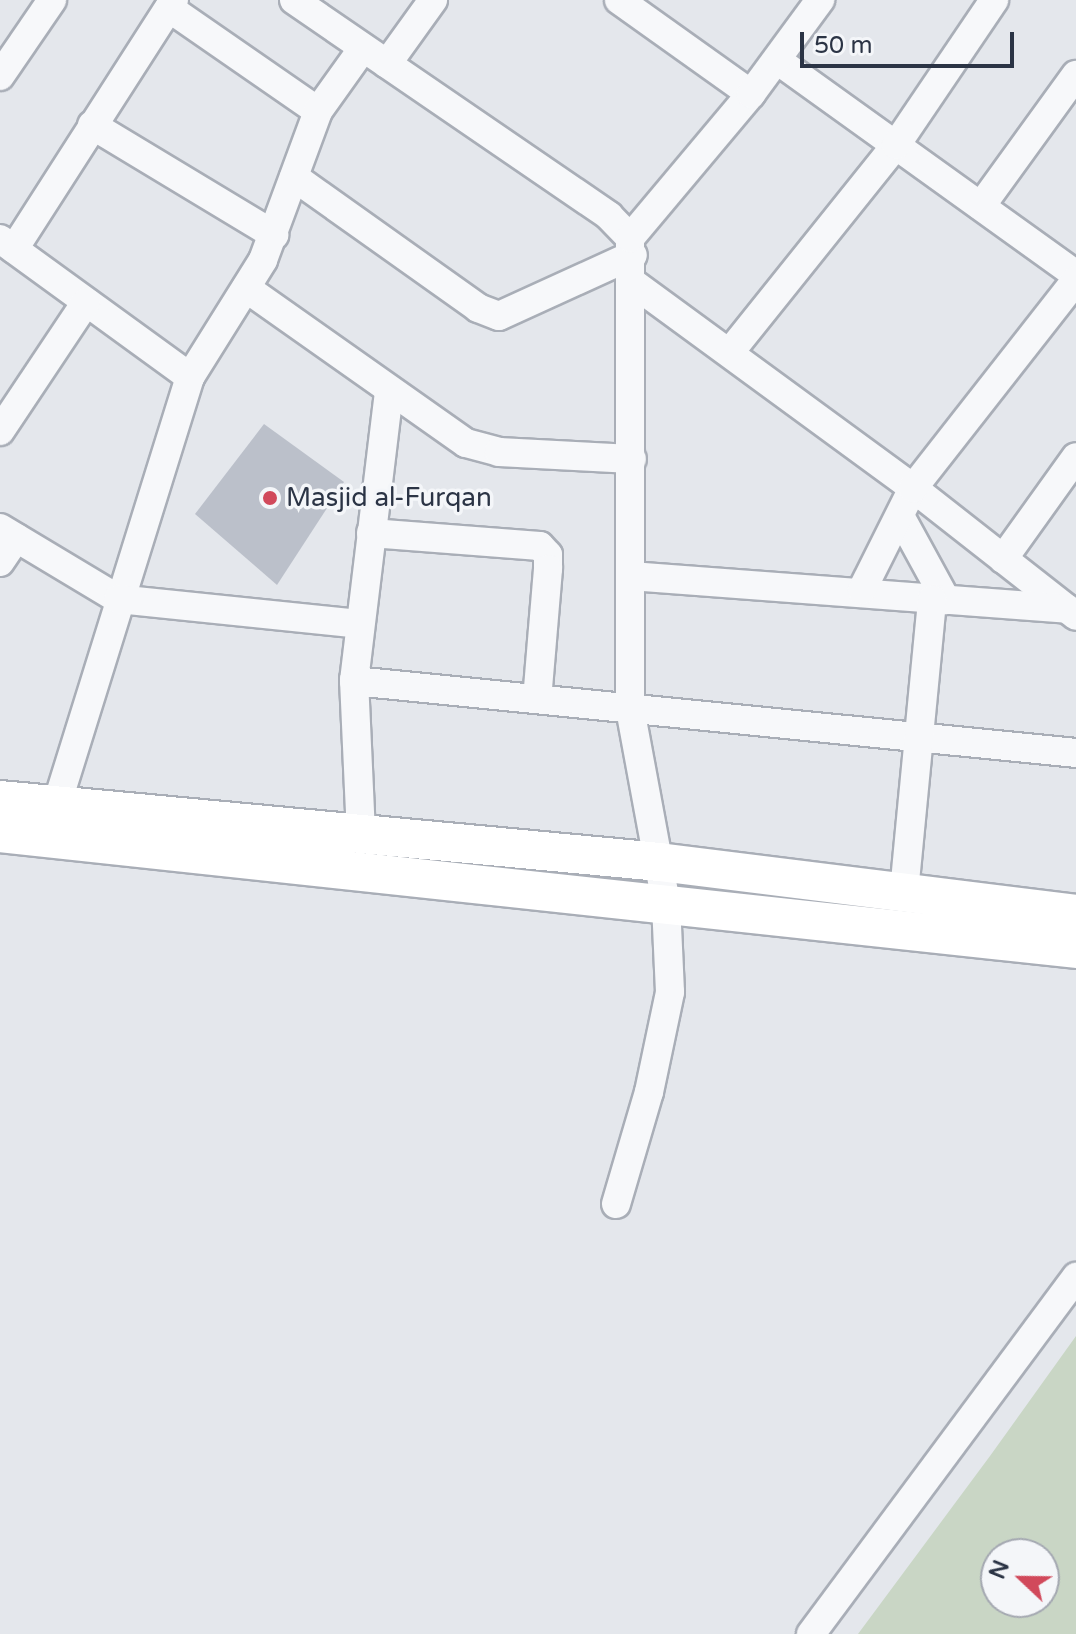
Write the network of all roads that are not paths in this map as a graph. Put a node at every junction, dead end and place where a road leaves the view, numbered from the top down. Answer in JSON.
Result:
{"nodes":[{"id":1,"x":52,"y":0,"type":"edge"},
{"id":2,"x":294,"y":0,"type":"edge"},
{"id":3,"x":433,"y":0,"type":"edge"},
{"id":4,"x":619,"y":0,"type":"edge"},
{"id":5,"x":820,"y":0,"type":"edge"},
{"id":6,"x":994,"y":0,"type":"edge"},
{"id":7,"x":172,"y":4,"type":"edge"},
{"id":8,"x":363,"y":48,"type":"junction"},
{"id":9,"x":777,"y":60,"type":"junction"},
{"id":10,"x":387,"y":64,"type":"junction"},
{"id":11,"x":1076,"y":75,"type":"edge"},
{"id":12,"x":0,"y":76,"type":"edge"},
{"id":13,"x":751,"y":94,"type":"junction"},
{"id":14,"x":318,"y":111,"type":"junction"},
{"id":15,"x":92,"y":125,"type":"junction"},
{"id":16,"x":896,"y":145,"type":"junction"},
{"id":17,"x":294,"y":177,"type":"junction"},
{"id":18,"x":981,"y":206,"type":"junction"},
{"id":19,"x":274,"y":235,"type":"junction"},
{"id":20,"x":7,"y":244,"type":"edge"},
{"id":21,"x":632,"y":259,"type":"junction"},
{"id":22,"x":1074,"y":269,"type":"edge"},
{"id":23,"x":246,"y":288,"type":"junction"},
{"id":24,"x":86,"y":302,"type":"junction"},
{"id":25,"x":730,"y":352,"type":"junction"},
{"id":26,"x":190,"y":377,"type":"junction"},
{"id":27,"x":389,"y":392,"type":"junction"},
{"id":28,"x":0,"y":431,"type":"edge"},
{"id":29,"x":1076,"y":457,"type":"edge"},
{"id":30,"x":632,"y":459,"type":"junction"},
{"id":31,"x":913,"y":488,"type":"junction"},
{"id":32,"x":900,"y":516,"type":"junction"},
{"id":33,"x":8,"y":533,"type":"edge"},
{"id":34,"x":371,"y":533,"type":"junction"},
{"id":35,"x":1003,"y":559,"type":"junction"},
{"id":36,"x":0,"y":562,"type":"edge"},
{"id":37,"x":631,"y":576,"type":"junction"},
{"id":38,"x":862,"y":590,"type":"junction"},
{"id":39,"x":118,"y":599,"type":"junction"},
{"id":40,"x":939,"y":599,"type":"junction"},
{"id":41,"x":1072,"y":613,"type":"edge"},
{"id":42,"x":360,"y":624,"type":"junction"},
{"id":43,"x":354,"y":681,"type":"junction"},
{"id":44,"x":537,"y":699,"type":"junction"},
{"id":45,"x":630,"y":708,"type":"junction"},
{"id":46,"x":918,"y":738,"type":"junction"},
{"id":47,"x":1076,"y":753,"type":"edge"},
{"id":48,"x":0,"y":800,"type":"edge"},
{"id":49,"x":56,"y":806,"type":"junction"},
{"id":50,"x":0,"y":833,"type":"edge"},
{"id":51,"x":361,"y":834,"type":"junction"},
{"id":52,"x":659,"y":862,"type":"junction"},
{"id":53,"x":904,"y":892,"type":"junction"},
{"id":54,"x":666,"y":903,"type":"junction"},
{"id":55,"x":1076,"y":914,"type":"edge"},
{"id":56,"x":1076,"y":949,"type":"edge"},
{"id":57,"x":616,"y":1204,"type":"dead end"},
{"id":58,"x":1076,"y":1277,"type":"edge"},
{"id":59,"x":811,"y":1634,"type":"edge"}],
"edges":[{"from":1,"to":12,"type":"street"},
{"from":2,"to":8,"type":"street"},
{"from":3,"to":10,"type":"street"},
{"from":4,"to":13,"type":"street"},
{"from":5,"to":9,"type":"street"},
{"from":6,"to":16,"type":"street"},
{"from":7,"to":14,"type":"street"},
{"from":7,"to":15,"type":"street"},
{"from":8,"to":10,"type":"street"},
{"from":8,"to":14,"type":"street"},
{"from":9,"to":13,"type":"street"},
{"from":9,"to":16,"type":"street"},
{"from":10,"to":21,"type":"street"},
{"from":11,"to":18,"type":"street"},
{"from":13,"to":21,"type":"street"},
{"from":14,"to":17,"type":"street"},
{"from":15,"to":19,"type":"street"},
{"from":15,"to":20,"type":"street"},
{"from":16,"to":18,"type":"street"},
{"from":16,"to":25,"type":"street"},
{"from":17,"to":19,"type":"street"},
{"from":17,"to":21,"type":"street"},
{"from":18,"to":22,"type":"street"},
{"from":19,"to":23,"type":"street"},
{"from":20,"to":24,"type":"street"},
{"from":21,"to":25,"type":"street"},
{"from":21,"to":30,"type":"street"},
{"from":22,"to":31,"type":"street"},
{"from":23,"to":26,"type":"street"},
{"from":23,"to":27,"type":"street"},
{"from":24,"to":26,"type":"street"},
{"from":24,"to":28,"type":"street"},
{"from":25,"to":31,"type":"street"},
{"from":26,"to":39,"type":"street"},
{"from":27,"to":30,"type":"street"},
{"from":27,"to":34,"type":"street"},
{"from":29,"to":35,"type":"street"},
{"from":30,"to":37,"type":"street"},
{"from":31,"to":32,"type":"street"},
{"from":31,"to":35,"type":"street"},
{"from":32,"to":38,"type":"street"},
{"from":32,"to":40,"type":"street"},
{"from":33,"to":36,"type":"street"},
{"from":33,"to":39,"type":"street"},
{"from":34,"to":42,"type":"street"},
{"from":34,"to":44,"type":"street"},
{"from":35,"to":41,"type":"street"},
{"from":37,"to":38,"type":"street"},
{"from":37,"to":45,"type":"street"},
{"from":38,"to":40,"type":"street"},
{"from":39,"to":42,"type":"street"},
{"from":39,"to":49,"type":"street"},
{"from":40,"to":41,"type":"street"},
{"from":40,"to":46,"type":"street"},
{"from":42,"to":43,"type":"street"},
{"from":43,"to":44,"type":"street"},
{"from":43,"to":51,"type":"street"},
{"from":44,"to":45,"type":"street"},
{"from":45,"to":46,"type":"street"},
{"from":45,"to":52,"type":"street"},
{"from":46,"to":47,"type":"street"},
{"from":46,"to":53,"type":"street"},
{"from":48,"to":49,"type":"main road"},
{"from":49,"to":51,"type":"main road"},
{"from":50,"to":54,"type":"main road"},
{"from":51,"to":52,"type":"main road"},
{"from":52,"to":53,"type":"main road"},
{"from":52,"to":54,"type":"street"},
{"from":53,"to":55,"type":"main road"},
{"from":54,"to":56,"type":"main road"},
{"from":54,"to":57,"type":"street"},
{"from":58,"to":59,"type":"street"}]}
